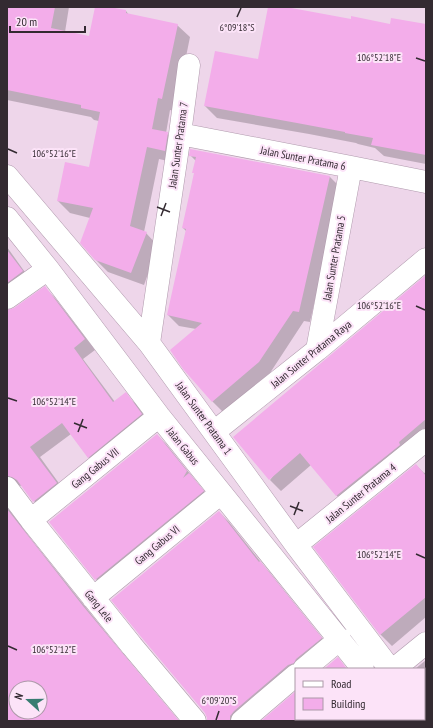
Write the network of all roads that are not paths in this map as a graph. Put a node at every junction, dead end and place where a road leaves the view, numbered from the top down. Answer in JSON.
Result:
{"nodes":[{"id":1,"x":189,"y":65,"type":"dead end"},
{"id":2,"x":180,"y":134,"type":"junction"},
{"id":3,"x":351,"y":167,"type":"junction"},
{"id":4,"x":7,"y":176,"type":"edge"},
{"id":5,"x":426,"y":182,"type":"edge"},
{"id":6,"x":7,"y":218,"type":"edge"},
{"id":7,"x":426,"y":259,"type":"edge"},
{"id":8,"x":48,"y":269,"type":"junction"},
{"id":9,"x":7,"y":298,"type":"edge"},
{"id":10,"x":149,"y":343,"type":"junction"},
{"id":11,"x":317,"y":350,"type":"junction"},
{"id":12,"x":159,"y":416,"type":"junction"},
{"id":13,"x":214,"y":432,"type":"junction"},
{"id":14,"x":426,"y":440,"type":"edge"},
{"id":15,"x":220,"y":493,"type":"junction"},
{"id":16,"x":10,"y":496,"type":"edge"},
{"id":17,"x":31,"y":520,"type":"junction"},
{"id":18,"x":296,"y":545,"type":"junction"},
{"id":19,"x":93,"y":598,"type":"junction"},
{"id":20,"x":340,"y":639,"type":"junction"},
{"id":21,"x":426,"y":643,"type":"edge"},
{"id":22,"x":305,"y":668,"type":"edge"},
{"id":23,"x":363,"y":668,"type":"edge"},
{"id":24,"x":389,"y":668,"type":"edge"},
{"id":25,"x":395,"y":668,"type":"edge"},
{"id":26,"x":295,"y":676,"type":"edge"},
{"id":27,"x":195,"y":721,"type":"edge"},
{"id":28,"x":242,"y":721,"type":"edge"}],
"edges":[{"from":1,"to":2,"type":"street","name":"Jalan Sunter Pratama 7"},
{"from":2,"to":3,"type":"street","name":"Jalan Sunter Pratama 6"},
{"from":2,"to":10,"type":"street","name":"Jalan Sunter Pratama 7"},
{"from":3,"to":5,"type":"street","name":"Jalan Sunter Pratama 6"},
{"from":3,"to":11,"type":"street","name":"Jalan Sunter Pratama 5"},
{"from":4,"to":10,"type":"street","name":"Jalan Sunter Pratama 1"},
{"from":6,"to":8,"type":"street","name":"Jalan Gabus"},
{"from":7,"to":11,"type":"street","name":"Jalan Sunter Pratama Raya"},
{"from":8,"to":9,"type":"street"},
{"from":8,"to":12,"type":"street","name":"Jalan Gabus"},
{"from":10,"to":13,"type":"street","name":"Jalan Sunter Pratama 1"},
{"from":11,"to":13,"type":"street","name":"Jalan Sunter Pratama Raya"},
{"from":12,"to":15,"type":"street","name":"Jalan Gabus"},
{"from":12,"to":17,"type":"street","name":"Gang Gabus VII"},
{"from":13,"to":18,"type":"street","name":"Jalan Sunter Pratama 1"},
{"from":14,"to":18,"type":"street","name":"Jalan Sunter Pratama 4"},
{"from":15,"to":19,"type":"street","name":"Gang Gabus VI"},
{"from":15,"to":20,"type":"street","name":"Jalan Gabus"},
{"from":16,"to":17,"type":"street","name":"Gang Lele"},
{"from":17,"to":19,"type":"street","name":"Gang Lele"},
{"from":18,"to":24,"type":"street","name":"Jalan Sunter Pratama 1"},
{"from":19,"to":27,"type":"street","name":"Gang Lele"},
{"from":20,"to":22,"type":"street"},
{"from":20,"to":23,"type":"street","name":"Jalan Gabus"},
{"from":21,"to":25,"type":"street"},
{"from":26,"to":28,"type":"street"}]}
